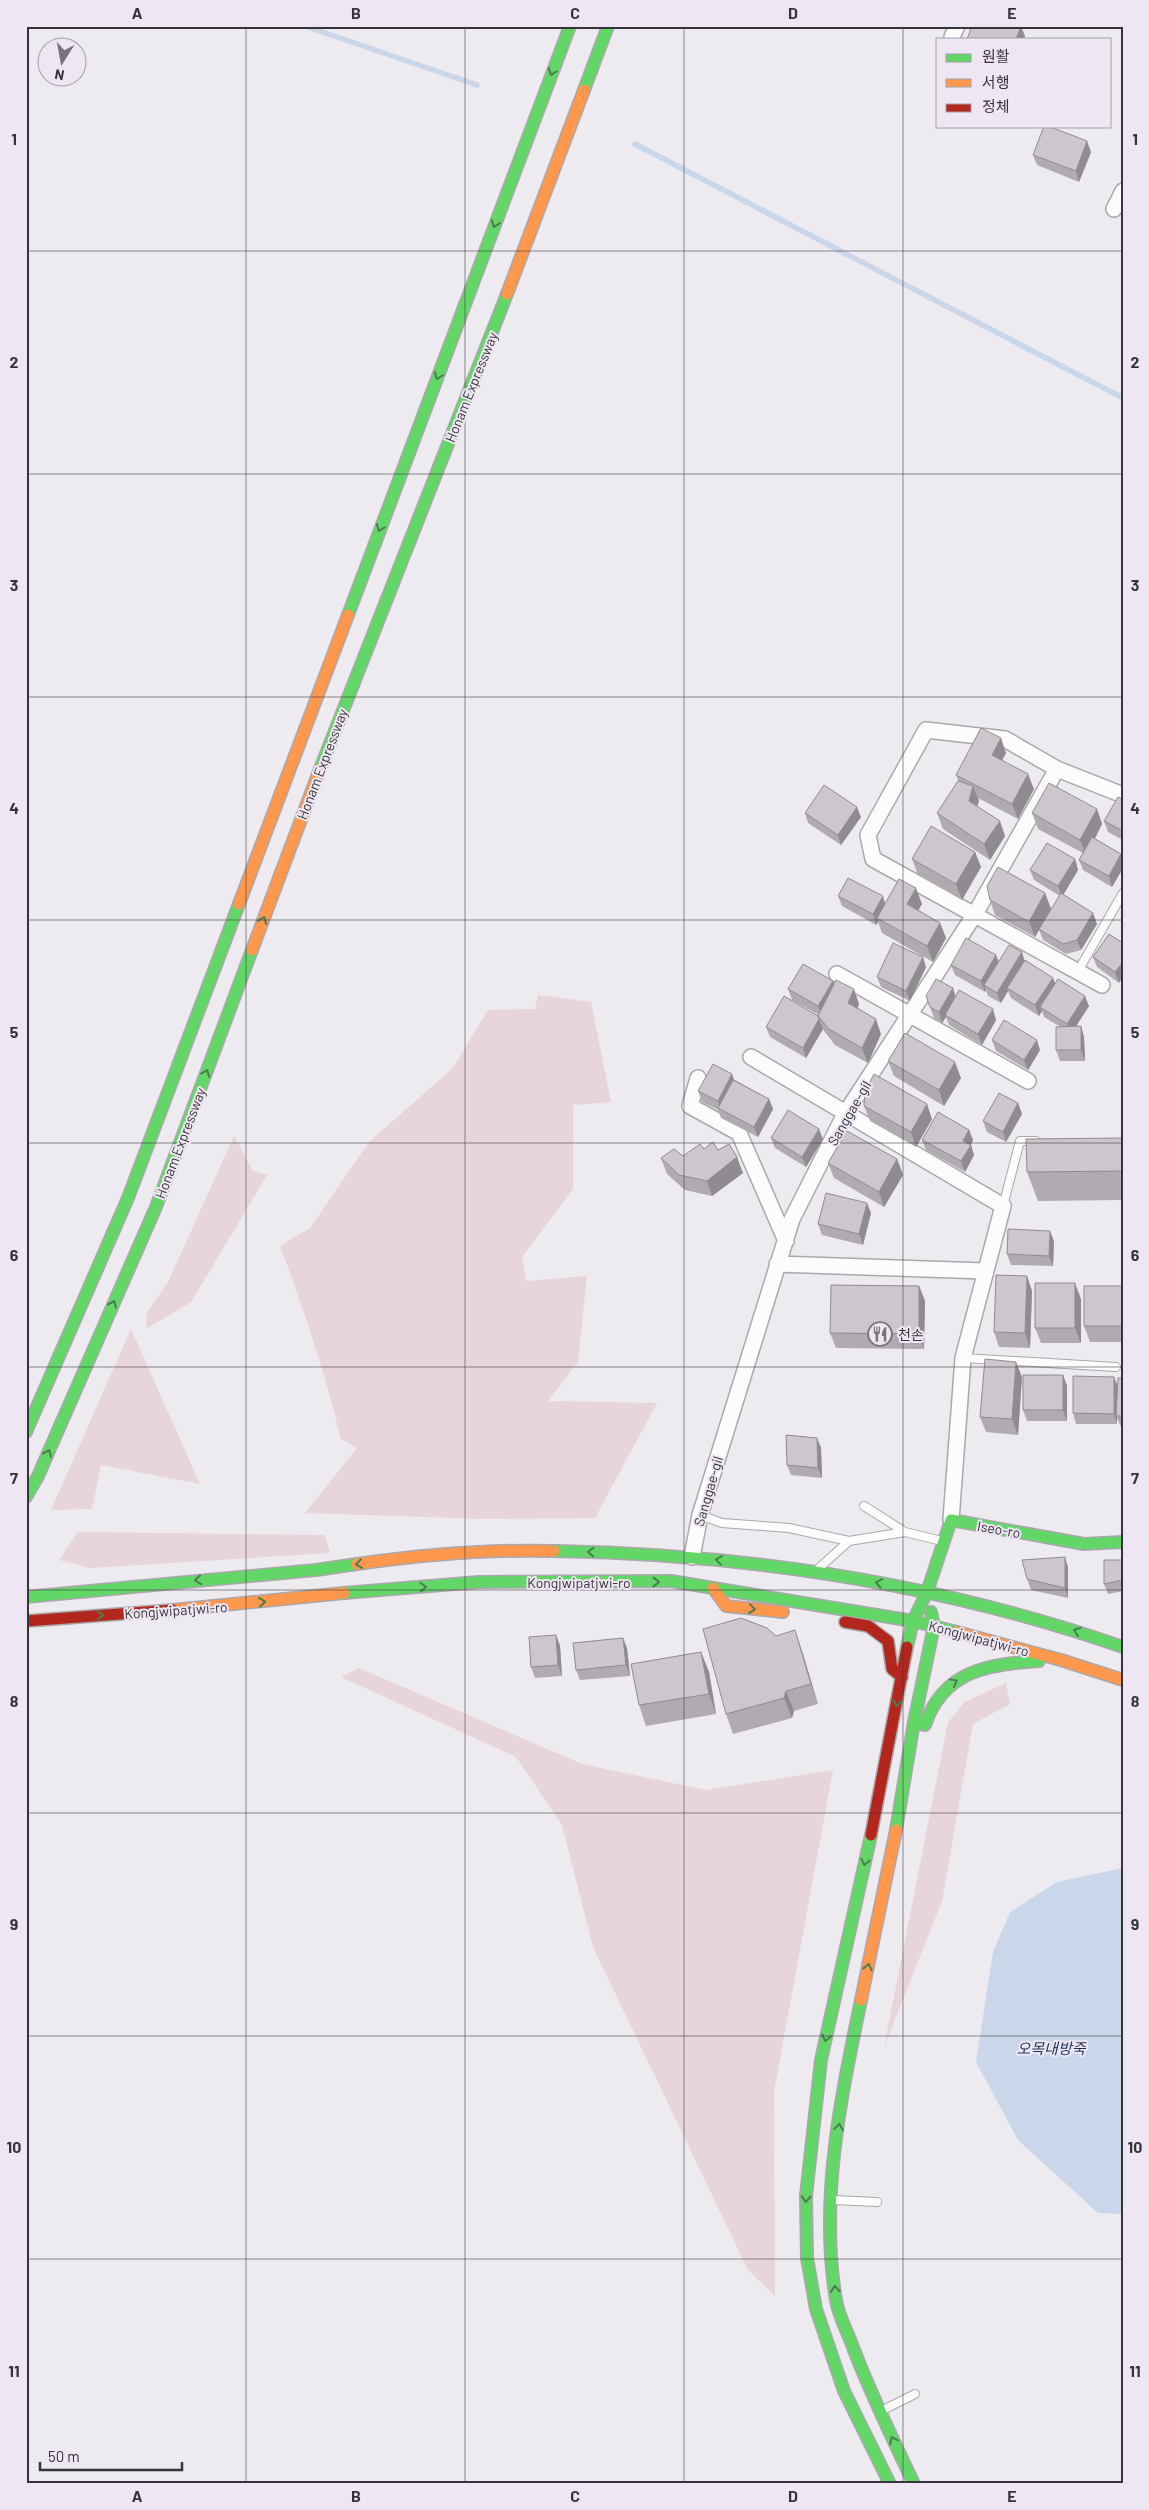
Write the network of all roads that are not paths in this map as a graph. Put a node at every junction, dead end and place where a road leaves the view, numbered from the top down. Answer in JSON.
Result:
{"nodes":[{"id":1,"x":570,"y":26,"type":"edge"},
{"id":2,"x":608,"y":26,"type":"edge"},
{"id":3,"x":1123,"y":191,"type":"edge"},
{"id":4,"x":1114,"y":209,"type":"dead end"},
{"id":5,"x":1057,"y":769,"type":"junction"},
{"id":6,"x":1123,"y":795,"type":"edge"},
{"id":7,"x":1123,"y":893,"type":"edge"},
{"id":8,"x":975,"y":914,"type":"junction"},
{"id":9,"x":1078,"y":971,"type":"junction"},
{"id":10,"x":837,"y":974,"type":"dead end"},
{"id":11,"x":1102,"y":986,"type":"dead end"},
{"id":12,"x":909,"y":1014,"type":"junction"},
{"id":13,"x":751,"y":1057,"type":"dead end"},
{"id":14,"x":698,"y":1078,"type":"dead end"},
{"id":15,"x":1028,"y":1081,"type":"dead end"},
{"id":16,"x":845,"y":1114,"type":"junction"},
{"id":17,"x":1036,"y":1141,"type":"edge"},
{"id":18,"x":1003,"y":1206,"type":"junction"},
{"id":19,"x":786,"y":1241,"type":"junction"},
{"id":20,"x":777,"y":1264,"type":"junction"},
{"id":21,"x":985,"y":1271,"type":"junction"},
{"id":22,"x":963,"y":1358,"type":"junction"},
{"id":23,"x":1116,"y":1367,"type":"dead end"},
{"id":24,"x":26,"y":1432,"type":"edge"},
{"id":25,"x":26,"y":1497,"type":"edge"},
{"id":26,"x":864,"y":1506,"type":"dead end"},
{"id":27,"x":700,"y":1515,"type":"junction"},
{"id":28,"x":951,"y":1520,"type":"junction"},
{"id":29,"x":905,"y":1532,"type":"junction"},
{"id":30,"x":849,"y":1541,"type":"junction"},
{"id":31,"x":944,"y":1541,"type":"junction"},
{"id":32,"x":1123,"y":1542,"type":"edge"},
{"id":33,"x":692,"y":1557,"type":"junction"},
{"id":34,"x":815,"y":1572,"type":"junction"},
{"id":35,"x":713,"y":1588,"type":"junction"},
{"id":36,"x":927,"y":1592,"type":"junction"},
{"id":37,"x":26,"y":1597,"type":"edge"},
{"id":38,"x":26,"y":1621,"type":"edge"},
{"id":39,"x":913,"y":1621,"type":"junction"},
{"id":40,"x":934,"y":1626,"type":"junction"},
{"id":41,"x":1123,"y":1647,"type":"edge"},
{"id":42,"x":1061,"y":1660,"type":"junction"},
{"id":43,"x":902,"y":1677,"type":"junction"},
{"id":44,"x":1123,"y":1680,"type":"edge"},
{"id":45,"x":914,"y":1722,"type":"junction"},
{"id":46,"x":844,"y":2018,"type":"junction"},
{"id":47,"x":832,"y":2200,"type":"junction"},
{"id":48,"x":876,"y":2202,"type":"dead end"},
{"id":49,"x":915,"y":2394,"type":"dead end"},
{"id":50,"x":880,"y":2412,"type":"junction"},
{"id":51,"x":890,"y":2484,"type":"edge"},
{"id":52,"x":914,"y":2484,"type":"edge"}],
"edges":[{"from":1,"to":24,"type":"main road","name":"Honam Expressway","one_way":true},
{"from":25,"to":2,"type":"main road","name":"Honam Expressway","one_way":true},
{"from":3,"to":4,"type":"street"},
{"from":5,"to":6,"type":"street"},
{"from":5,"to":8,"type":"street","name":"Sanggae-gil"},
{"from":5,"to":8,"type":"street"},
{"from":7,"to":9,"type":"lane"},
{"from":8,"to":9,"type":"street"},
{"from":8,"to":12,"type":"street","name":"Sanggae-gil"},
{"from":9,"to":11,"type":"street"},
{"from":10,"to":12,"type":"street"},
{"from":12,"to":15,"type":"street"},
{"from":12,"to":16,"type":"street","name":"Sanggae-gil"},
{"from":13,"to":16,"type":"street"},
{"from":14,"to":19,"type":"street"},
{"from":16,"to":18,"type":"street"},
{"from":16,"to":19,"type":"street","name":"Sanggae-gil"},
{"from":17,"to":18,"type":"lane"},
{"from":18,"to":21,"type":"street"},
{"from":19,"to":20,"type":"street","name":"Sanggae-gil"},
{"from":20,"to":21,"type":"street"},
{"from":20,"to":27,"type":"street","name":"Sanggae-gil"},
{"from":21,"to":22,"type":"street"},
{"from":22,"to":23,"type":"lane"},
{"from":22,"to":28,"type":"street"},
{"from":26,"to":29,"type":"lane"},
{"from":27,"to":30,"type":"lane"},
{"from":27,"to":33,"type":"street","name":"Sanggae-gil"},
{"from":28,"to":31,"type":"main road"},
{"from":28,"to":32,"type":"main road","name":"Iseo-ro"},
{"from":29,"to":30,"type":"lane"},
{"from":29,"to":31,"type":"lane"},
{"from":30,"to":34,"type":"lane"},
{"from":31,"to":36,"type":"main road"},
{"from":34,"to":33,"type":"main road","name":"Kongjwipatjwi-ro","one_way":true},
{"from":33,"to":37,"type":"main road","name":"Kongjwipatjwi-ro","one_way":true},
{"from":36,"to":34,"type":"main road","name":"Kongjwipatjwi-ro","one_way":true},
{"from":38,"to":35,"type":"main road","name":"Kongjwipatjwi-ro","one_way":true},
{"from":35,"to":39,"type":"main road","name":"Kongjwipatjwi-ro"},
{"from":35,"to":43,"type":"main road","one_way":true},
{"from":36,"to":39,"type":"main road"},
{"from":36,"to":40,"type":"main road"},
{"from":41,"to":36,"type":"main road","name":"Kongjwipatjwi-ro","one_way":true},
{"from":39,"to":40,"type":"main road","name":"Kongjwipatjwi-ro"},
{"from":39,"to":43,"type":"main road"},
{"from":40,"to":42,"type":"main road","name":"Kongjwipatjwi-ro"},
{"from":40,"to":45,"type":"main road"},
{"from":42,"to":44,"type":"main road","name":"Kongjwipatjwi-ro"},
{"from":45,"to":42,"type":"main road","one_way":true},
{"from":43,"to":46,"type":"main road","one_way":true},
{"from":46,"to":45,"type":"main road","one_way":true},
{"from":47,"to":46,"type":"main road","one_way":true},
{"from":46,"to":51,"type":"main road","one_way":true},
{"from":47,"to":48,"type":"lane"},
{"from":50,"to":47,"type":"main road","one_way":true},
{"from":49,"to":50,"type":"lane"},
{"from":52,"to":50,"type":"main road","one_way":true}]}
